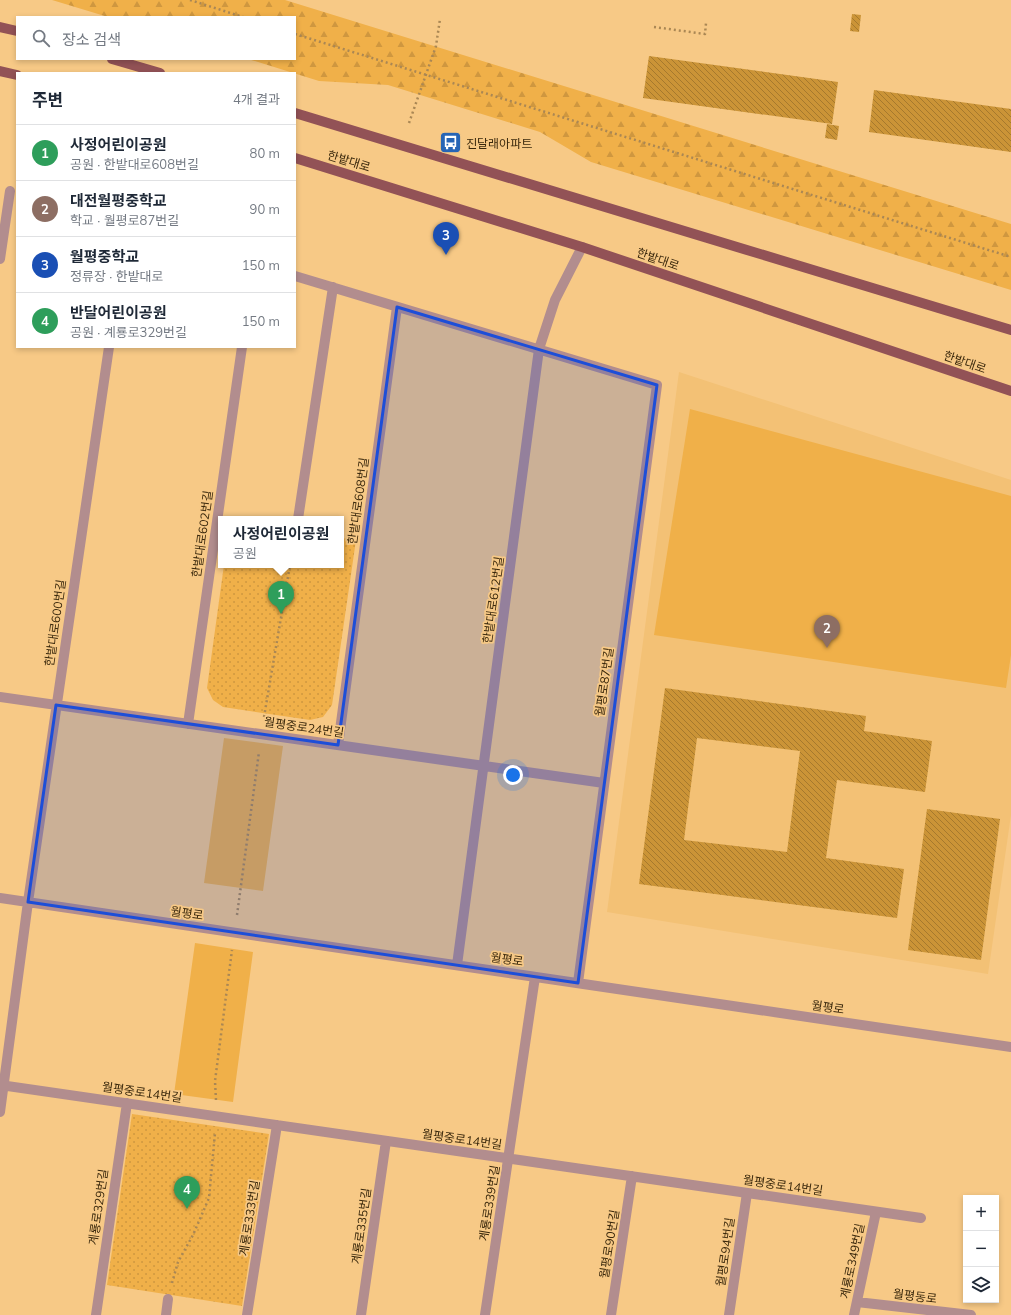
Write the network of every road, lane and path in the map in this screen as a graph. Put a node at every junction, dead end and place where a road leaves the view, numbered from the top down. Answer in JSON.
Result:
{"nodes":[{"id":1,"x":190,"y":0,"type":"edge"},
{"id":2,"x":240,"y":16,"type":"edge"},
{"id":3,"x":440,"y":19,"type":"dead end"},
{"id":4,"x":706,"y":23,"type":"dead end"},
{"id":5,"x":0,"y":26,"type":"edge"},
{"id":6,"x":654,"y":27,"type":"dead end"},
{"id":7,"x":16,"y":32,"type":"edge"},
{"id":8,"x":296,"y":34,"type":"edge"},
{"id":9,"x":115,"y":60,"type":"edge"},
{"id":10,"x":0,"y":70,"type":"edge"},
{"id":11,"x":157,"y":72,"type":"edge"},
{"id":12,"x":16,"y":76,"type":"edge"},
{"id":13,"x":426,"y":76,"type":"junction"},
{"id":14,"x":296,"y":113,"type":"edge"},
{"id":15,"x":410,"y":123,"type":"dead end"},
{"id":16,"x":296,"y":158,"type":"edge"},
{"id":17,"x":0,"y":188,"type":"edge"},
{"id":18,"x":14,"y":192,"type":"edge"},
{"id":19,"x":582,"y":247,"type":"junction"},
{"id":20,"x":1011,"y":256,"type":"edge"},
{"id":21,"x":0,"y":259,"type":"edge"},
{"id":22,"x":296,"y":276,"type":"edge"},
{"id":23,"x":333,"y":287,"type":"junction"},
{"id":24,"x":397,"y":307,"type":"junction"},
{"id":25,"x":1011,"y":330,"type":"edge"},
{"id":26,"x":109,"y":348,"type":"edge"},
{"id":27,"x":242,"y":348,"type":"edge"},
{"id":28,"x":539,"y":349,"type":"junction"},
{"id":29,"x":1011,"y":391,"type":"edge"},
{"id":30,"x":298,"y":516,"type":"edge"},
{"id":31,"x":0,"y":697,"type":"edge"},
{"id":32,"x":56,"y":705,"type":"junction"},
{"id":33,"x":188,"y":724,"type":"junction"},
{"id":34,"x":338,"y":745,"type":"junction"},
{"id":35,"x":484,"y":766,"type":"junction"},
{"id":36,"x":604,"y":783,"type":"junction"},
{"id":37,"x":0,"y":898,"type":"edge"},
{"id":38,"x":28,"y":902,"type":"junction"},
{"id":39,"x":458,"y":965,"type":"junction"},
{"id":40,"x":535,"y":977,"type":"junction"},
{"id":41,"x":578,"y":983,"type":"junction"},
{"id":42,"x":1011,"y":1047,"type":"edge"},
{"id":43,"x":2,"y":1085,"type":"edge"},
{"id":44,"x":127,"y":1103,"type":"junction"},
{"id":45,"x":0,"y":1112,"type":"edge"},
{"id":46,"x":278,"y":1125,"type":"junction"},
{"id":47,"x":386,"y":1141,"type":"junction"},
{"id":48,"x":508,"y":1158,"type":"junction"},
{"id":49,"x":632,"y":1176,"type":"junction"},
{"id":50,"x":746,"y":1193,"type":"junction"},
{"id":51,"x":876,"y":1212,"type":"junction"},
{"id":52,"x":921,"y":1218,"type":"dead end"},
{"id":53,"x":168,"y":1299,"type":"dead end"},
{"id":54,"x":857,"y":1302,"type":"junction"},
{"id":55,"x":96,"y":1315,"type":"edge"},
{"id":56,"x":166,"y":1315,"type":"edge"},
{"id":57,"x":247,"y":1315,"type":"edge"},
{"id":58,"x":361,"y":1315,"type":"edge"},
{"id":59,"x":485,"y":1315,"type":"edge"},
{"id":60,"x":611,"y":1315,"type":"edge"},
{"id":61,"x":730,"y":1315,"type":"edge"},
{"id":62,"x":854,"y":1315,"type":"edge"},
{"id":63,"x":971,"y":1315,"type":"edge"}],
"edges":[{"from":1,"to":2,"type":"path"},
{"from":3,"to":13,"type":"path"},
{"from":4,"to":6,"type":"path"},
{"from":5,"to":7,"type":"main road"},
{"from":8,"to":13,"type":"path"},
{"from":9,"to":11,"type":"main road"},
{"from":10,"to":12,"type":"main road"},
{"from":13,"to":15,"type":"path"},
{"from":13,"to":20,"type":"path"},
{"from":14,"to":25,"type":"main road"},
{"from":16,"to":19,"type":"main road","name":"한밭대로"},
{"from":17,"to":18,"type":"street"},
{"from":18,"to":21,"type":"street"},
{"from":19,"to":28,"type":"street","name":"한밭대로612번길"},
{"from":19,"to":29,"type":"main road","name":"한밭대로"},
{"from":22,"to":23,"type":"street"},
{"from":23,"to":24,"type":"street"},
{"from":23,"to":30,"type":"street"},
{"from":24,"to":28,"type":"street"},
{"from":24,"to":34,"type":"street","name":"한밭대로608번길"},
{"from":26,"to":32,"type":"street","name":"한밭대로600번길"},
{"from":27,"to":33,"type":"street","name":"한밭대로602번길"},
{"from":28,"to":35,"type":"street","name":"한밭대로612번길"},
{"from":28,"to":36,"type":"street","name":"월평로87번길"},
{"from":31,"to":32,"type":"street","name":"월평중로24번길"},
{"from":32,"to":33,"type":"street","name":"월평중로24번길"},
{"from":32,"to":38,"type":"street","name":"한밭대로600번길"},
{"from":33,"to":34,"type":"street","name":"월평중로24번길"},
{"from":34,"to":35,"type":"street","name":"월평중로24번길"},
{"from":35,"to":36,"type":"street","name":"월평중로24번길"},
{"from":35,"to":39,"type":"street","name":"한밭대로612번길"},
{"from":36,"to":41,"type":"street","name":"월평로87번길"},
{"from":37,"to":38,"type":"street","name":"월평로"},
{"from":38,"to":39,"type":"street","name":"월평로"},
{"from":38,"to":43,"type":"street","name":"한밭대로600번길"},
{"from":39,"to":40,"type":"street","name":"월평로"},
{"from":40,"to":41,"type":"street","name":"월평로"},
{"from":40,"to":48,"type":"street","name":"계룡로339번길"},
{"from":41,"to":42,"type":"street","name":"월평로"},
{"from":43,"to":44,"type":"street","name":"월평중로14번길"},
{"from":43,"to":45,"type":"street","name":"한밭대로600번길"},
{"from":44,"to":46,"type":"street","name":"월평중로14번길"},
{"from":44,"to":55,"type":"street","name":"계룡로329번길"},
{"from":46,"to":47,"type":"street","name":"월평중로14번길"},
{"from":46,"to":57,"type":"street","name":"계룡로333번길"},
{"from":47,"to":48,"type":"street","name":"월평중로14번길"},
{"from":47,"to":58,"type":"street","name":"계룡로335번길"},
{"from":48,"to":49,"type":"street","name":"월평중로14번길"},
{"from":48,"to":59,"type":"street","name":"계룡로339번길"},
{"from":49,"to":50,"type":"street","name":"월평중로14번길"},
{"from":49,"to":60,"type":"street","name":"월평로90번길"},
{"from":50,"to":51,"type":"street","name":"월평중로14번길"},
{"from":50,"to":61,"type":"street","name":"월평로94번길"},
{"from":51,"to":52,"type":"street","name":"월평중로14번길"},
{"from":51,"to":54,"type":"street","name":"계룡로349번길"},
{"from":53,"to":56,"type":"street"},
{"from":54,"to":62,"type":"street","name":"계룡로349번길"},
{"from":54,"to":63,"type":"street","name":"월평동로"}]}
